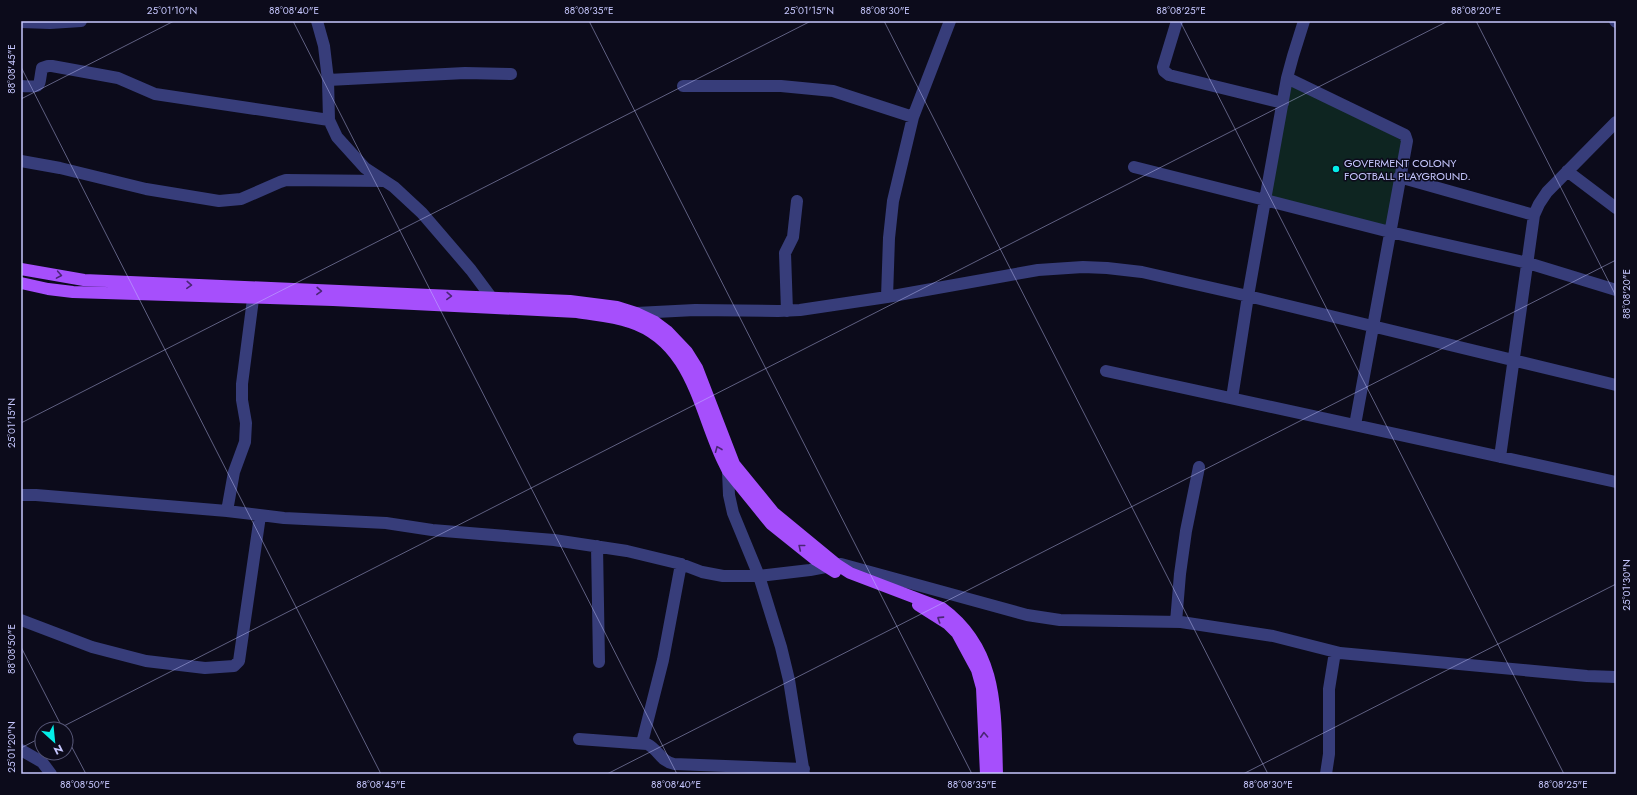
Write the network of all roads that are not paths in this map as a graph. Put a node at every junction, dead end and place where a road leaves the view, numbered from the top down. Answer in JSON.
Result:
{"nodes":[{"id":1,"x":81,"y":21,"type":"edge"},
{"id":2,"x":317,"y":21,"type":"edge"},
{"id":3,"x":950,"y":21,"type":"edge"},
{"id":4,"x":1177,"y":21,"type":"edge"},
{"id":5,"x":1304,"y":21,"type":"edge"},
{"id":6,"x":21,"y":22,"type":"edge"},
{"id":7,"x":511,"y":74,"type":"dead end"},
{"id":8,"x":1287,"y":78,"type":"junction"},
{"id":9,"x":328,"y":80,"type":"junction"},
{"id":10,"x":21,"y":86,"type":"edge"},
{"id":11,"x":683,"y":86,"type":"dead end"},
{"id":12,"x":1283,"y":103,"type":"junction"},
{"id":13,"x":913,"y":117,"type":"junction"},
{"id":14,"x":329,"y":120,"type":"junction"},
{"id":15,"x":1616,"y":122,"type":"edge"},
{"id":16,"x":21,"y":160,"type":"edge"},
{"id":17,"x":1134,"y":168,"type":"dead end"},
{"id":18,"x":1567,"y":171,"type":"junction"},
{"id":19,"x":1399,"y":177,"type":"junction"},
{"id":20,"x":385,"y":181,"type":"junction"},
{"id":21,"x":797,"y":200,"type":"dead end"},
{"id":22,"x":1266,"y":200,"type":"junction"},
{"id":23,"x":1616,"y":208,"type":"edge"},
{"id":24,"x":1534,"y":215,"type":"junction"},
{"id":25,"x":1390,"y":232,"type":"junction"},
{"id":26,"x":1528,"y":262,"type":"junction"},
{"id":27,"x":21,"y":268,"type":"edge"},
{"id":28,"x":21,"y":283,"type":"edge"},
{"id":29,"x":1616,"y":290,"type":"edge"},
{"id":30,"x":1248,"y":296,"type":"junction"},
{"id":31,"x":491,"y":297,"type":"junction"},
{"id":32,"x":887,"y":297,"type":"junction"},
{"id":33,"x":253,"y":299,"type":"junction"},
{"id":34,"x":787,"y":311,"type":"junction"},
{"id":35,"x":636,"y":313,"type":"junction"},
{"id":36,"x":1373,"y":327,"type":"junction"},
{"id":37,"x":1513,"y":360,"type":"junction"},
{"id":38,"x":1106,"y":372,"type":"dead end"},
{"id":39,"x":1616,"y":385,"type":"edge"},
{"id":40,"x":1232,"y":398,"type":"junction"},
{"id":41,"x":1354,"y":425,"type":"junction"},
{"id":42,"x":1500,"y":457,"type":"junction"},
{"id":43,"x":731,"y":467,"type":"junction"},
{"id":44,"x":1199,"y":467,"type":"dead end"},
{"id":45,"x":1616,"y":482,"type":"edge"},
{"id":46,"x":21,"y":495,"type":"edge"},
{"id":47,"x":227,"y":511,"type":"junction"},
{"id":48,"x":260,"y":516,"type":"junction"},
{"id":49,"x":597,"y":546,"type":"junction"},
{"id":50,"x":681,"y":564,"type":"junction"},
{"id":51,"x":832,"y":565,"type":"junction"},
{"id":52,"x":759,"y":576,"type":"junction"},
{"id":53,"x":21,"y":620,"type":"edge"},
{"id":54,"x":1176,"y":622,"type":"junction"},
{"id":55,"x":1335,"y":652,"type":"junction"},
{"id":56,"x":599,"y":662,"type":"dead end"},
{"id":57,"x":1616,"y":677,"type":"edge"},
{"id":58,"x":579,"y":739,"type":"dead end"},
{"id":59,"x":642,"y":743,"type":"junction"},
{"id":60,"x":21,"y":750,"type":"edge"},
{"id":61,"x":804,"y":771,"type":"edge"},
{"id":62,"x":51,"y":774,"type":"edge"},
{"id":63,"x":986,"y":774,"type":"edge"},
{"id":64,"x":997,"y":774,"type":"edge"},
{"id":65,"x":1326,"y":774,"type":"edge"}],
"edges":[{"from":1,"to":6,"type":"street"},
{"from":2,"to":9,"type":"street"},
{"from":3,"to":13,"type":"street"},
{"from":4,"to":12,"type":"street"},
{"from":5,"to":8,"type":"street"},
{"from":7,"to":9,"type":"street"},
{"from":8,"to":12,"type":"street"},
{"from":8,"to":19,"type":"street"},
{"from":9,"to":14,"type":"street"},
{"from":10,"to":14,"type":"street"},
{"from":11,"to":13,"type":"street"},
{"from":12,"to":22,"type":"street"},
{"from":13,"to":32,"type":"street"},
{"from":14,"to":20,"type":"street"},
{"from":15,"to":18,"type":"street"},
{"from":16,"to":20,"type":"street"},
{"from":17,"to":22,"type":"street"},
{"from":18,"to":23,"type":"street"},
{"from":18,"to":24,"type":"street"},
{"from":19,"to":24,"type":"street"},
{"from":19,"to":25,"type":"street"},
{"from":20,"to":31,"type":"street"},
{"from":21,"to":34,"type":"street"},
{"from":22,"to":25,"type":"street"},
{"from":22,"to":30,"type":"street"},
{"from":24,"to":26,"type":"street"},
{"from":25,"to":26,"type":"street"},
{"from":25,"to":36,"type":"street"},
{"from":26,"to":29,"type":"street"},
{"from":26,"to":37,"type":"street"},
{"from":27,"to":31,"type":"main road","one_way":true},
{"from":28,"to":33,"type":"main road"},
{"from":30,"to":32,"type":"street"},
{"from":30,"to":36,"type":"street"},
{"from":30,"to":40,"type":"street"},
{"from":31,"to":35,"type":"main road"},
{"from":32,"to":34,"type":"street"},
{"from":43,"to":33,"type":"main road","one_way":true},
{"from":33,"to":47,"type":"street"},
{"from":34,"to":35,"type":"street"},
{"from":35,"to":43,"type":"main road"},
{"from":36,"to":37,"type":"street"},
{"from":36,"to":41,"type":"street"},
{"from":37,"to":39,"type":"street"},
{"from":37,"to":42,"type":"street"},
{"from":38,"to":40,"type":"street"},
{"from":40,"to":41,"type":"street"},
{"from":41,"to":42,"type":"street"},
{"from":42,"to":45,"type":"street"},
{"from":43,"to":51,"type":"main road"},
{"from":43,"to":52,"type":"street"},
{"from":44,"to":54,"type":"street"},
{"from":46,"to":47,"type":"street"},
{"from":47,"to":48,"type":"street"},
{"from":48,"to":49,"type":"street"},
{"from":48,"to":53,"type":"street"},
{"from":49,"to":50,"type":"street"},
{"from":49,"to":56,"type":"street"},
{"from":50,"to":52,"type":"street"},
{"from":50,"to":59,"type":"street"},
{"from":51,"to":52,"type":"street"},
{"from":51,"to":54,"type":"street"},
{"from":63,"to":51,"type":"main road","one_way":true},
{"from":51,"to":64,"type":"main road"},
{"from":52,"to":61,"type":"street"},
{"from":54,"to":55,"type":"street"},
{"from":55,"to":57,"type":"street"},
{"from":55,"to":65,"type":"street"},
{"from":58,"to":59,"type":"street"},
{"from":59,"to":61,"type":"street"},
{"from":60,"to":62,"type":"street"}]}
